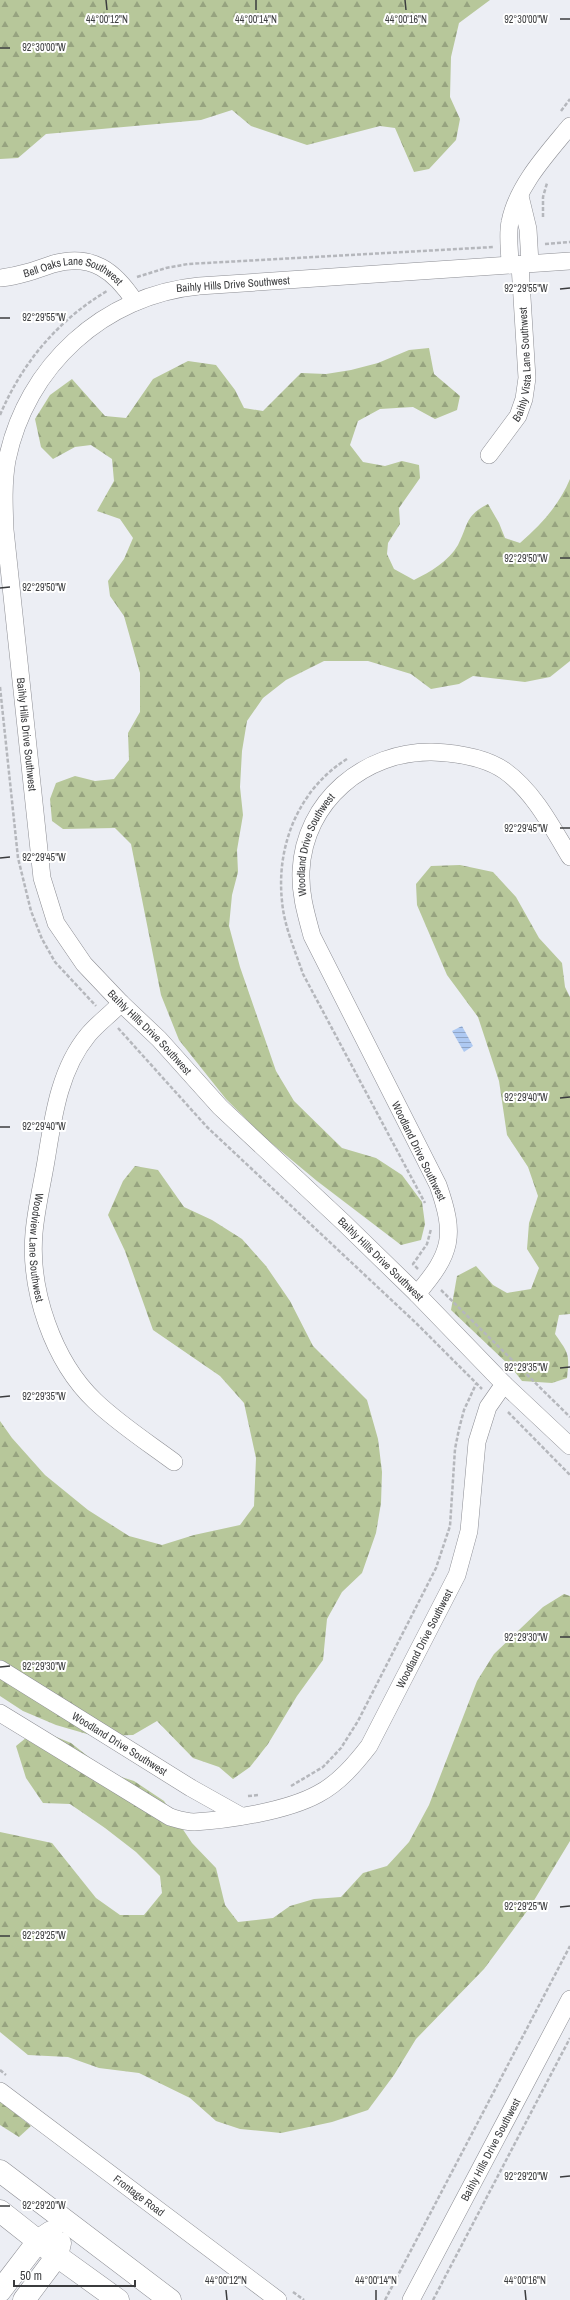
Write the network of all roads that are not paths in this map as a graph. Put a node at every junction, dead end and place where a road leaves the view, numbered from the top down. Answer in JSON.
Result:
{"nodes":[{"id":1,"x":570,"y":126,"type":"edge"},
{"id":2,"x":570,"y":261,"type":"edge"},
{"id":3,"x":520,"y":264,"type":"junction"},
{"id":4,"x":0,"y":278,"type":"edge"},
{"id":5,"x":135,"y":302,"type":"junction"},
{"id":6,"x":489,"y":455,"type":"dead end"},
{"id":7,"x":570,"y":857,"type":"edge"},
{"id":8,"x":121,"y":1004,"type":"junction"},
{"id":9,"x":417,"y":1294,"type":"junction"},
{"id":10,"x":504,"y":1384,"type":"junction"},
{"id":11,"x":570,"y":1446,"type":"edge"},
{"id":12,"x":174,"y":1462,"type":"dead end"},
{"id":13,"x":0,"y":1669,"type":"edge"},
{"id":14,"x":0,"y":1713,"type":"edge"},
{"id":15,"x":241,"y":1816,"type":"junction"},
{"id":16,"x":570,"y":1999,"type":"edge"},
{"id":17,"x":0,"y":2091,"type":"edge"},
{"id":18,"x":0,"y":2171,"type":"edge"},
{"id":19,"x":0,"y":2211,"type":"edge"},
{"id":20,"x":66,"y":2221,"type":"junction"},
{"id":21,"x":39,"y":2240,"type":"junction"},
{"id":22,"x":57,"y":2256,"type":"junction"},
{"id":23,"x":0,"y":2291,"type":"edge"},
{"id":24,"x":24,"y":2300,"type":"edge"},
{"id":25,"x":118,"y":2300,"type":"edge"},
{"id":26,"x":170,"y":2300,"type":"edge"},
{"id":27,"x":278,"y":2300,"type":"edge"},
{"id":28,"x":411,"y":2300,"type":"edge"}],
"edges":[{"from":1,"to":3,"type":"street","name":"Baihly Vista Lane Southwest"},
{"from":2,"to":3,"type":"street","name":"Baihly Hills Drive Southwest"},
{"from":3,"to":5,"type":"street","name":"Baihly Hills Drive Southwest"},
{"from":3,"to":6,"type":"street","name":"Baihly Vista Lane Southwest"},
{"from":4,"to":5,"type":"street","name":"Bell Oaks Lane Southwest"},
{"from":5,"to":8,"type":"street","name":"Baihly Hills Drive Southwest"},
{"from":7,"to":9,"type":"street","name":"Woodland Drive Southwest"},
{"from":8,"to":9,"type":"street","name":"Baihly Hills Drive Southwest"},
{"from":8,"to":12,"type":"street","name":"Woodview Lane Southwest"},
{"from":9,"to":10,"type":"street","name":"Baihly Hills Drive Southwest"},
{"from":10,"to":11,"type":"street","name":"Baihly Hills Drive Southwest"},
{"from":10,"to":15,"type":"street","name":"Woodland Drive Southwest"},
{"from":13,"to":15,"type":"street","name":"Woodland Drive Southwest"},
{"from":14,"to":15,"type":"street","name":"Woodland Drive Southwest"},
{"from":16,"to":28,"type":"street","name":"Baihly Hills Drive Southwest"},
{"from":17,"to":27,"type":"street","name":"Frontage Road"},
{"from":18,"to":20,"type":"main road"},
{"from":19,"to":21,"type":"main road"},
{"from":20,"to":21,"type":"main road"},
{"from":20,"to":22,"type":"main road"},
{"from":20,"to":26,"type":"main road"},
{"from":21,"to":22,"type":"main road"},
{"from":21,"to":23,"type":"main road"},
{"from":22,"to":24,"type":"main road"},
{"from":22,"to":25,"type":"main road"}]}
